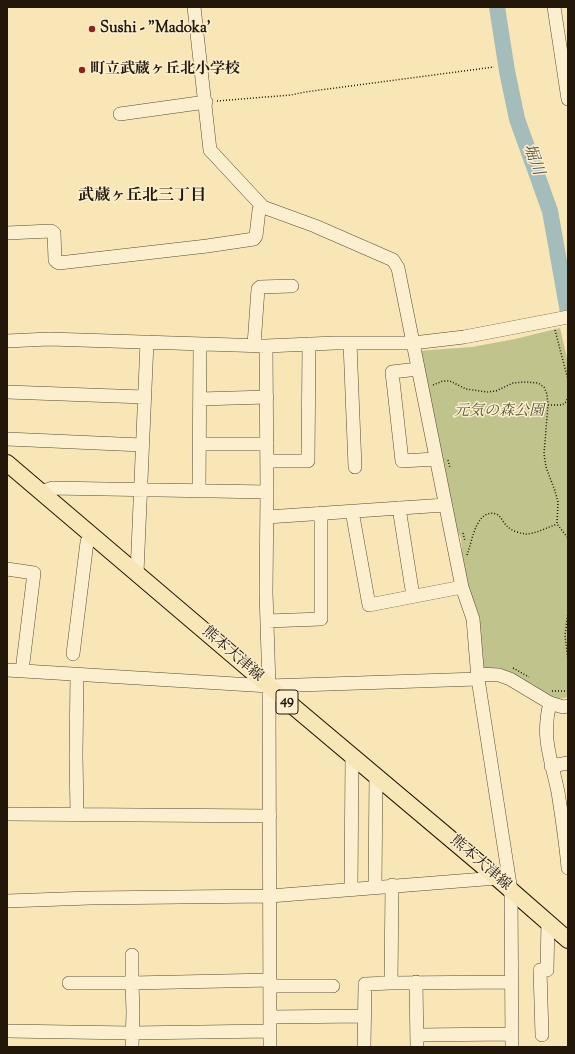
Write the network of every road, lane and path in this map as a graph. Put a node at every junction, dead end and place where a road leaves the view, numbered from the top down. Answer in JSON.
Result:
{"nodes":[{"id":1,"x":194,"y":7,"type":"edge"},
{"id":2,"x":554,"y":7,"type":"edge"},
{"id":3,"x":563,"y":36,"type":"edge"},
{"id":4,"x":494,"y":67,"type":"dead end"},
{"id":5,"x":567,"y":91,"type":"edge"},
{"id":6,"x":206,"y":102,"type":"junction"},
{"id":7,"x":120,"y":114,"type":"dead end"},
{"id":8,"x":262,"y":207,"type":"junction"},
{"id":9,"x":7,"y":233,"type":"edge"},
{"id":10,"x":292,"y":286,"type":"dead end"},
{"id":11,"x":559,"y":319,"type":"edge"},
{"id":12,"x":7,"y":341,"type":"edge"},
{"id":13,"x":147,"y":342,"type":"junction"},
{"id":14,"x":350,"y":343,"type":"junction"},
{"id":15,"x":413,"y":343,"type":"junction"},
{"id":16,"x":200,"y":344,"type":"junction"},
{"id":17,"x":309,"y":344,"type":"junction"},
{"id":18,"x":260,"y":345,"type":"junction"},
{"id":19,"x":418,"y":369,"type":"junction"},
{"id":20,"x":568,"y":380,"type":"edge"},
{"id":21,"x":428,"y":389,"type":"dead end"},
{"id":22,"x":7,"y":392,"type":"edge"},
{"id":23,"x":144,"y":397,"type":"junction"},
{"id":24,"x":267,"y":397,"type":"junction"},
{"id":25,"x":568,"y":397,"type":"edge"},
{"id":26,"x":200,"y":399,"type":"junction"},
{"id":27,"x":548,"y":405,"type":"junction"},
{"id":28,"x":7,"y":439,"type":"edge"},
{"id":29,"x":200,"y":444,"type":"junction"},
{"id":30,"x":267,"y":444,"type":"junction"},
{"id":31,"x":142,"y":445,"type":"junction"},
{"id":32,"x":442,"y":457,"type":"junction"},
{"id":33,"x":267,"y":461,"type":"junction"},
{"id":34,"x":7,"y":463,"type":"edge"},
{"id":35,"x":355,"y":467,"type":"dead end"},
{"id":36,"x":450,"y":473,"type":"dead end"},
{"id":37,"x":140,"y":490,"type":"junction"},
{"id":38,"x":200,"y":491,"type":"junction"},
{"id":39,"x":41,"y":492,"type":"junction"},
{"id":40,"x":267,"y":492,"type":"junction"},
{"id":41,"x":445,"y":505,"type":"junction"},
{"id":42,"x":399,"y":508,"type":"junction"},
{"id":43,"x":352,"y":512,"type":"junction"},
{"id":44,"x":321,"y":514,"type":"junction"},
{"id":45,"x":267,"y":517,"type":"junction"},
{"id":46,"x":558,"y":524,"type":"junction"},
{"id":47,"x":462,"y":530,"type":"dead end"},
{"id":48,"x":91,"y":534,"type":"junction"},
{"id":49,"x":568,"y":538,"type":"edge"},
{"id":50,"x":465,"y":543,"type":"dead end"},
{"id":51,"x":466,"y":550,"type":"dead end"},
{"id":52,"x":7,"y":569,"type":"edge"},
{"id":53,"x":137,"y":573,"type":"junction"},
{"id":54,"x":462,"y":587,"type":"junction"},
{"id":55,"x":413,"y":596,"type":"junction"},
{"id":56,"x":568,"y":612,"type":"edge"},
{"id":57,"x":267,"y":621,"type":"junction"},
{"id":58,"x":73,"y":654,"type":"dead end"},
{"id":59,"x":568,"y":661,"type":"edge"},
{"id":60,"x":509,"y":667,"type":"dead end"},
{"id":61,"x":7,"y":670,"type":"edge"},
{"id":62,"x":22,"y":671,"type":"junction"},
{"id":63,"x":77,"y":674,"type":"junction"},
{"id":64,"x":478,"y":676,"type":"junction"},
{"id":65,"x":531,"y":679,"type":"dead end"},
{"id":66,"x":269,"y":686,"type":"junction"},
{"id":67,"x":546,"y":690,"type":"dead end"},
{"id":68,"x":568,"y":691,"type":"edge"},
{"id":69,"x":550,"y":702,"type":"junction"},
{"id":70,"x":568,"y":706,"type":"edge"},
{"id":71,"x":352,"y":756,"type":"junction"},
{"id":72,"x":568,"y":763,"type":"edge"},
{"id":73,"x":551,"y":766,"type":"junction"},
{"id":74,"x":376,"y":776,"type":"junction"},
{"id":75,"x":564,"y":803,"type":"edge"},
{"id":76,"x":7,"y":814,"type":"edge"},
{"id":77,"x":77,"y":815,"type":"junction"},
{"id":78,"x":270,"y":816,"type":"junction"},
{"id":79,"x":568,"y":868,"type":"edge"},
{"id":80,"x":497,"y":878,"type":"junction"},
{"id":81,"x":392,"y":886,"type":"junction"},
{"id":82,"x":375,"y":887,"type":"junction"},
{"id":83,"x":351,"y":889,"type":"junction"},
{"id":84,"x":511,"y":891,"type":"junction"},
{"id":85,"x":270,"y":896,"type":"junction"},
{"id":86,"x":7,"y":901,"type":"edge"},
{"id":87,"x":548,"y":921,"type":"junction"},
{"id":88,"x":567,"y":934,"type":"edge"},
{"id":89,"x":132,"y":955,"type":"dead end"},
{"id":90,"x":132,"y":982,"type":"junction"},
{"id":91,"x":416,"y":982,"type":"junction"},
{"id":92,"x":512,"y":982,"type":"junction"},
{"id":93,"x":68,"y":983,"type":"dead end"},
{"id":94,"x":270,"y":983,"type":"junction"},
{"id":95,"x":391,"y":983,"type":"junction"},
{"id":96,"x":333,"y":986,"type":"dead end"},
{"id":97,"x":365,"y":1016,"type":"junction"},
{"id":98,"x":270,"y":1017,"type":"junction"},
{"id":99,"x":7,"y":1031,"type":"edge"},
{"id":100,"x":270,"y":1031,"type":"junction"},
{"id":101,"x":132,"y":1033,"type":"junction"},
{"id":102,"x":542,"y":1035,"type":"dead end"},
{"id":103,"x":417,"y":1041,"type":"edge"},
{"id":104,"x":512,"y":1041,"type":"edge"},
{"id":105,"x":132,"y":1047,"type":"edge"},
{"id":106,"x":270,"y":1047,"type":"edge"},
{"id":107,"x":364,"y":1047,"type":"edge"}],
"edges":[{"from":1,"to":6,"type":"street"},
{"from":2,"to":3,"type":"street"},
{"from":3,"to":5,"type":"street"},
{"from":4,"to":6,"type":"path"},
{"from":6,"to":7,"type":"street"},
{"from":6,"to":8,"type":"street"},
{"from":8,"to":9,"type":"street"},
{"from":8,"to":15,"type":"street"},
{"from":10,"to":18,"type":"street"},
{"from":11,"to":15,"type":"street"},
{"from":11,"to":20,"type":"path"},
{"from":12,"to":13,"type":"street"},
{"from":13,"to":16,"type":"street"},
{"from":13,"to":23,"type":"street"},
{"from":14,"to":15,"type":"street"},
{"from":14,"to":17,"type":"street"},
{"from":14,"to":35,"type":"street"},
{"from":15,"to":19,"type":"street"},
{"from":16,"to":18,"type":"street"},
{"from":16,"to":26,"type":"street"},
{"from":17,"to":18,"type":"street"},
{"from":17,"to":33,"type":"street"},
{"from":18,"to":24,"type":"street"},
{"from":19,"to":32,"type":"street"},
{"from":19,"to":32,"type":"street"},
{"from":21,"to":27,"type":"path"},
{"from":22,"to":23,"type":"street"},
{"from":23,"to":31,"type":"street"},
{"from":24,"to":26,"type":"street"},
{"from":24,"to":30,"type":"street"},
{"from":25,"to":27,"type":"path"},
{"from":26,"to":29,"type":"street"},
{"from":27,"to":46,"type":"path"},
{"from":28,"to":31,"type":"street"},
{"from":29,"to":30,"type":"street"},
{"from":29,"to":38,"type":"street"},
{"from":30,"to":33,"type":"street"},
{"from":31,"to":37,"type":"street"},
{"from":32,"to":36,"type":"path"},
{"from":32,"to":41,"type":"street"},
{"from":33,"to":40,"type":"street"},
{"from":34,"to":39,"type":"main road","name":"熊本大津線","number":"49"},
{"from":37,"to":38,"type":"street"},
{"from":37,"to":39,"type":"street"},
{"from":37,"to":53,"type":"street"},
{"from":38,"to":40,"type":"street"},
{"from":39,"to":48,"type":"main road","name":"熊本大津線","number":"49"},
{"from":40,"to":45,"type":"street"},
{"from":41,"to":42,"type":"street"},
{"from":41,"to":54,"type":"street"},
{"from":42,"to":43,"type":"street"},
{"from":42,"to":55,"type":"street"},
{"from":43,"to":44,"type":"street"},
{"from":43,"to":55,"type":"street"},
{"from":44,"to":45,"type":"street"},
{"from":44,"to":57,"type":"street"},
{"from":45,"to":57,"type":"street"},
{"from":46,"to":49,"type":"path"},
{"from":46,"to":51,"type":"path"},
{"from":47,"to":50,"type":"path"},
{"from":48,"to":53,"type":"main road","name":"熊本大津線","number":"49"},
{"from":48,"to":58,"type":"street"},
{"from":52,"to":62,"type":"street"},
{"from":53,"to":66,"type":"main road","name":"熊本大津線","number":"49"},
{"from":54,"to":55,"type":"street"},
{"from":54,"to":64,"type":"street"},
{"from":56,"to":59,"type":"path"},
{"from":57,"to":66,"type":"street"},
{"from":60,"to":65,"type":"path"},
{"from":61,"to":62,"type":"street"},
{"from":62,"to":63,"type":"street"},
{"from":63,"to":66,"type":"street"},
{"from":63,"to":77,"type":"street"},
{"from":64,"to":66,"type":"street"},
{"from":64,"to":69,"type":"street"},
{"from":64,"to":84,"type":"street"},
{"from":66,"to":71,"type":"main road","name":"熊本大津線","number":"49"},
{"from":66,"to":78,"type":"street"},
{"from":67,"to":68,"type":"path"},
{"from":69,"to":70,"type":"street"},
{"from":69,"to":73,"type":"street"},
{"from":71,"to":74,"type":"main road","name":"熊本大津線","number":"49"},
{"from":71,"to":83,"type":"street"},
{"from":72,"to":73,"type":"street"},
{"from":73,"to":75,"type":"street"},
{"from":74,"to":80,"type":"main road","name":"熊本大津線","number":"49"},
{"from":74,"to":82,"type":"street"},
{"from":75,"to":79,"type":"street"},
{"from":76,"to":77,"type":"street"},
{"from":77,"to":78,"type":"street"},
{"from":78,"to":85,"type":"street"},
{"from":80,"to":81,"type":"street"},
{"from":80,"to":84,"type":"main road","name":"熊本大津線","number":"49"},
{"from":81,"to":82,"type":"street"},
{"from":81,"to":95,"type":"street"},
{"from":82,"to":83,"type":"street"},
{"from":83,"to":85,"type":"street"},
{"from":84,"to":87,"type":"main road","name":"熊本大津線","number":"49"},
{"from":84,"to":92,"type":"street"},
{"from":85,"to":86,"type":"street"},
{"from":85,"to":94,"type":"street"},
{"from":87,"to":88,"type":"main road","name":"熊本大津線","number":"49"},
{"from":87,"to":102,"type":"street"},
{"from":89,"to":90,"type":"street"},
{"from":90,"to":93,"type":"street"},
{"from":90,"to":94,"type":"street"},
{"from":90,"to":101,"type":"street"},
{"from":91,"to":92,"type":"street"},
{"from":91,"to":95,"type":"street"},
{"from":91,"to":103,"type":"street"},
{"from":92,"to":104,"type":"street"},
{"from":94,"to":96,"type":"street"},
{"from":94,"to":98,"type":"street"},
{"from":95,"to":97,"type":"street"},
{"from":97,"to":98,"type":"street"},
{"from":97,"to":107,"type":"street"},
{"from":98,"to":100,"type":"street"},
{"from":99,"to":101,"type":"street"},
{"from":100,"to":101,"type":"street"},
{"from":100,"to":106,"type":"street"},
{"from":101,"to":105,"type":"street"},
{"from":103,"to":104,"type":"street"}]}
